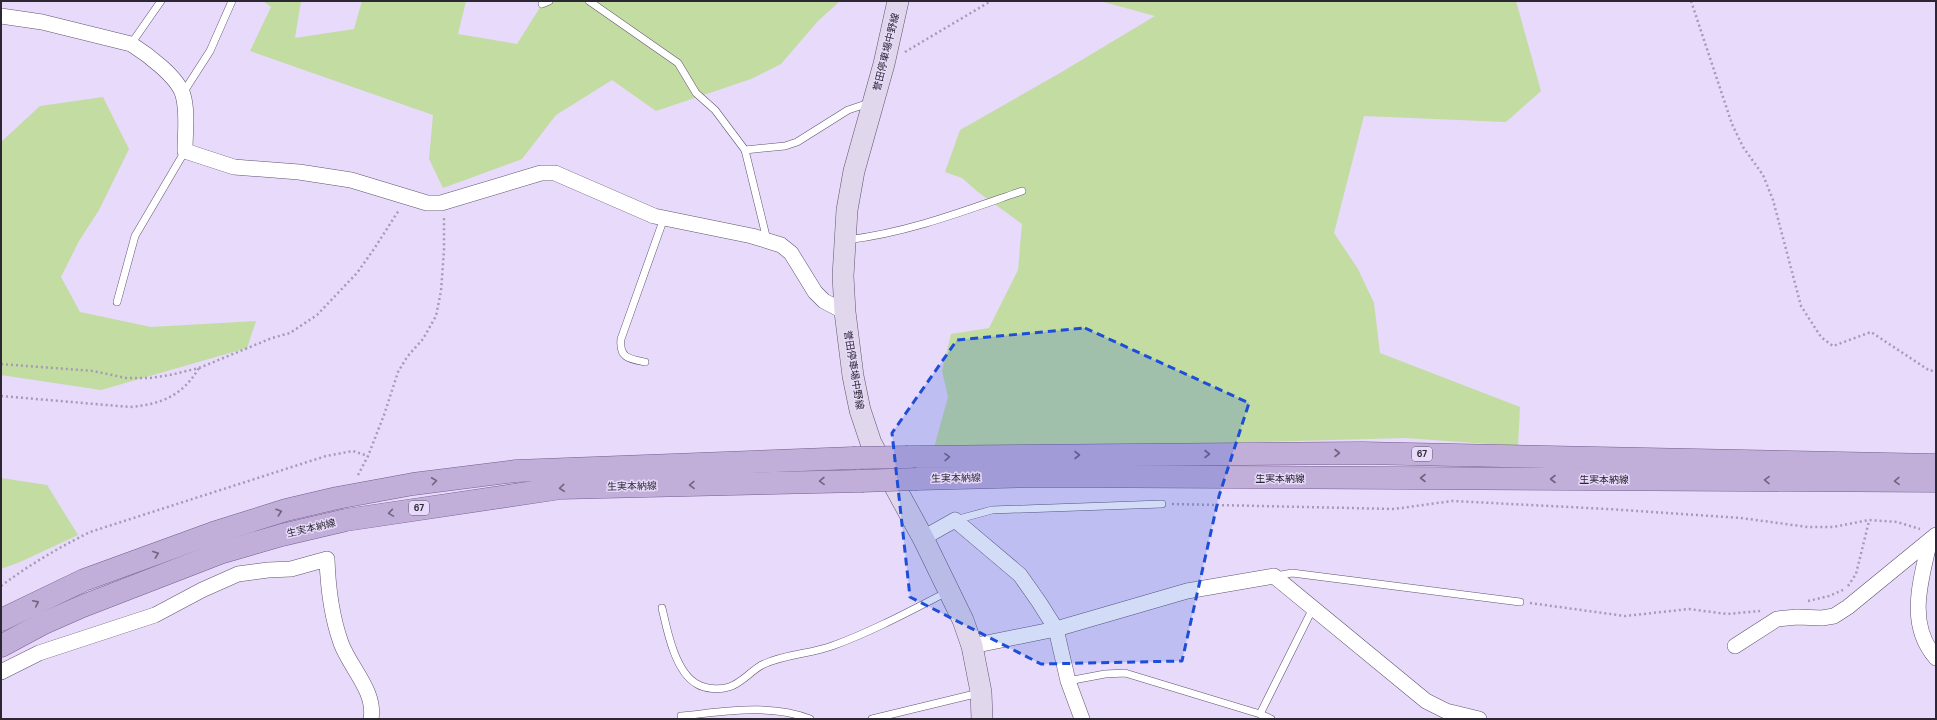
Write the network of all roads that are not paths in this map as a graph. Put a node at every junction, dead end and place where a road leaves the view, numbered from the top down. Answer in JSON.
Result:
{"nodes":[{"id":1,"x":161,"y":1,"type":"edge"},
{"id":2,"x":232,"y":1,"type":"edge"},
{"id":3,"x":549,"y":1,"type":"edge"},
{"id":4,"x":589,"y":1,"type":"edge"},
{"id":5,"x":898,"y":1,"type":"edge"},
{"id":6,"x":542,"y":4,"type":"dead end"},
{"id":7,"x":1,"y":16,"type":"edge"},
{"id":8,"x":131,"y":44,"type":"junction"},
{"id":9,"x":183,"y":94,"type":"junction"},
{"id":10,"x":873,"y":102,"type":"junction"},
{"id":11,"x":184,"y":150,"type":"junction"},
{"id":12,"x":746,"y":150,"type":"junction"},
{"id":13,"x":1022,"y":191,"type":"dead end"},
{"id":14,"x":664,"y":218,"type":"junction"},
{"id":15,"x":767,"y":240,"type":"junction"},
{"id":16,"x":844,"y":241,"type":"junction"},
{"id":17,"x":117,"y":302,"type":"dead end"},
{"id":18,"x":845,"y":312,"type":"junction"},
{"id":19,"x":645,"y":362,"type":"dead end"},
{"id":20,"x":1936,"y":465,"type":"edge"},
{"id":21,"x":1936,"y":480,"type":"edge"},
{"id":22,"x":1162,"y":504,"type":"road end"},
{"id":23,"x":955,"y":520,"type":"junction"},
{"id":24,"x":1930,"y":535,"type":"edge"},
{"id":25,"x":923,"y":538,"type":"junction"},
{"id":26,"x":1274,"y":576,"type":"junction"},
{"id":27,"x":949,"y":591,"type":"junction"},
{"id":28,"x":1520,"y":602,"type":"road end"},
{"id":29,"x":662,"y":608,"type":"dead end"},
{"id":30,"x":1313,"y":608,"type":"junction"},
{"id":31,"x":1,"y":620,"type":"edge"},
{"id":32,"x":1056,"y":629,"type":"junction"},
{"id":33,"x":1,"y":646,"type":"edge"},
{"id":34,"x":972,"y":646,"type":"junction"},
{"id":35,"x":1735,"y":646,"type":"dead end"},
{"id":36,"x":1936,"y":658,"type":"edge"},
{"id":37,"x":1,"y":672,"type":"edge"},
{"id":38,"x":1068,"y":681,"type":"junction"},
{"id":39,"x":981,"y":692,"type":"junction"},
{"id":40,"x":1260,"y":714,"type":"junction"},
{"id":41,"x":681,"y":716,"type":"dead end"},
{"id":42,"x":371,"y":719,"type":"edge"},
{"id":43,"x":810,"y":719,"type":"edge"},
{"id":44,"x":872,"y":719,"type":"edge"},
{"id":45,"x":982,"y":719,"type":"edge"},
{"id":46,"x":1082,"y":719,"type":"edge"},
{"id":47,"x":1271,"y":719,"type":"edge"},
{"id":48,"x":1479,"y":719,"type":"edge"}],
"edges":[{"from":1,"to":8,"type":"lane"},
{"from":2,"to":9,"type":"lane"},
{"from":3,"to":6,"type":"lane"},
{"from":4,"to":12,"type":"lane"},
{"from":5,"to":10,"type":"main road","name":"誉田停車場中野線"},
{"from":7,"to":8,"type":"street"},
{"from":8,"to":9,"type":"street"},
{"from":9,"to":11,"type":"street"},
{"from":10,"to":12,"type":"lane"},
{"from":10,"to":16,"type":"main road","name":"誉田停車場中野線"},
{"from":11,"to":14,"type":"street"},
{"from":11,"to":17,"type":"lane"},
{"from":12,"to":15,"type":"lane"},
{"from":13,"to":16,"type":"lane"},
{"from":14,"to":15,"type":"street"},
{"from":14,"to":19,"type":"lane"},
{"from":15,"to":18,"type":"street"},
{"from":16,"to":18,"type":"main road","name":"誉田停車場中野線"},
{"from":18,"to":25,"type":"main road","name":"誉田停車場中野線"},
{"from":31,"to":20,"type":"main road","name":"生実本納線","number":"67","one_way":true,"bridge":true},
{"from":21,"to":33,"type":"main road","name":"生実本納線","number":"67","one_way":true,"bridge":true},
{"from":22,"to":23,"type":"lane"},
{"from":23,"to":25,"type":"street"},
{"from":23,"to":32,"type":"street"},
{"from":24,"to":35,"type":"street"},
{"from":24,"to":36,"type":"street"},
{"from":25,"to":27,"type":"main road","name":"誉田停車場中野線"},
{"from":26,"to":28,"type":"lane"},
{"from":26,"to":30,"type":"street"},
{"from":26,"to":32,"type":"street"},
{"from":27,"to":29,"type":"lane"},
{"from":27,"to":34,"type":"main road","name":"誉田停車場中野線"},
{"from":30,"to":40,"type":"lane"},
{"from":30,"to":48,"type":"street"},
{"from":32,"to":34,"type":"street"},
{"from":32,"to":38,"type":"street"},
{"from":34,"to":39,"type":"main road","name":"誉田停車場中野線"},
{"from":37,"to":42,"type":"street"},
{"from":38,"to":40,"type":"lane"},
{"from":38,"to":46,"type":"street"},
{"from":39,"to":44,"type":"lane"},
{"from":39,"to":45,"type":"main road","name":"誉田停車場中野線"},
{"from":40,"to":47,"type":"lane"},
{"from":41,"to":43,"type":"lane"}]}
